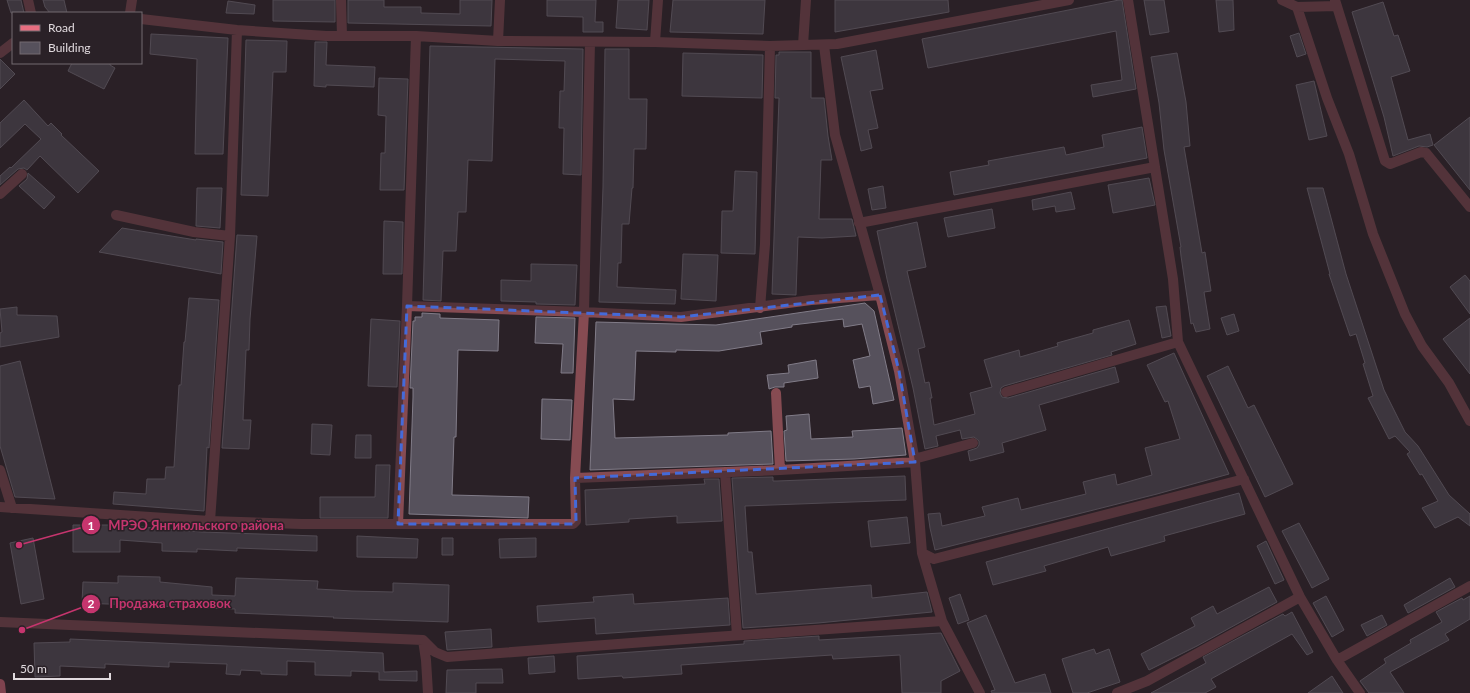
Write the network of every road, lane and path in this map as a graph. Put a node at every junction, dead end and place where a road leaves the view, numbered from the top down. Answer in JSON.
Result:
{"nodes":[{"id":1,"x":28,"y":0,"type":"edge"},
{"id":2,"x":132,"y":0,"type":"edge"},
{"id":3,"x":342,"y":0,"type":"edge"},
{"id":4,"x":500,"y":0,"type":"edge"},
{"id":5,"x":658,"y":0,"type":"edge"},
{"id":6,"x":806,"y":0,"type":"edge"},
{"id":7,"x":1069,"y":0,"type":"edge"},
{"id":8,"x":1128,"y":0,"type":"edge"},
{"id":9,"x":1282,"y":0,"type":"edge"},
{"id":10,"x":1336,"y":3,"type":"edge"},
{"id":11,"x":1302,"y":8,"type":"junction"},
{"id":12,"x":31,"y":12,"type":"edge"},
{"id":13,"x":130,"y":12,"type":"edge"},
{"id":14,"x":142,"y":19,"type":"edge"},
{"id":15,"x":237,"y":30,"type":"junction"},
{"id":16,"x":342,"y":36,"type":"junction"},
{"id":17,"x":416,"y":36,"type":"junction"},
{"id":18,"x":498,"y":41,"type":"junction"},
{"id":19,"x":590,"y":42,"type":"junction"},
{"id":20,"x":655,"y":42,"type":"junction"},
{"id":21,"x":12,"y":44,"type":"edge"},
{"id":22,"x":803,"y":45,"type":"junction"},
{"id":23,"x":824,"y":45,"type":"junction"},
{"id":24,"x":770,"y":46,"type":"junction"},
{"id":25,"x":0,"y":53,"type":"edge"},
{"id":26,"x":1155,"y":167,"type":"junction"},
{"id":27,"x":22,"y":174,"type":"dead end"},
{"id":28,"x":0,"y":194,"type":"edge"},
{"id":29,"x":1470,"y":207,"type":"edge"},
{"id":30,"x":116,"y":215,"type":"dead end"},
{"id":31,"x":859,"y":223,"type":"junction"},
{"id":32,"x":230,"y":236,"type":"junction"},
{"id":33,"x":880,"y":295,"type":"junction"},
{"id":34,"x":407,"y":306,"type":"junction"},
{"id":35,"x":760,"y":308,"type":"junction"},
{"id":36,"x":584,"y":312,"type":"junction"},
{"id":37,"x":1178,"y":342,"type":"junction"},
{"id":38,"x":1006,"y":392,"type":"dead end"},
{"id":39,"x":776,"y":393,"type":"dead end"},
{"id":40,"x":1470,"y":421,"type":"edge"},
{"id":41,"x":973,"y":443,"type":"dead end"},
{"id":42,"x":915,"y":461,"type":"junction"},
{"id":43,"x":0,"y":470,"type":"edge"},
{"id":44,"x":780,"y":470,"type":"junction"},
{"id":45,"x":725,"y":472,"type":"junction"},
{"id":46,"x":575,"y":478,"type":"junction"},
{"id":47,"x":1244,"y":479,"type":"junction"},
{"id":48,"x":0,"y":507,"type":"edge"},
{"id":49,"x":12,"y":508,"type":"junction"},
{"id":50,"x":210,"y":521,"type":"junction"},
{"id":51,"x":398,"y":524,"type":"junction"},
{"id":52,"x":922,"y":553,"type":"junction"},
{"id":53,"x":1470,"y":586,"type":"edge"},
{"id":54,"x":1300,"y":597,"type":"junction"},
{"id":55,"x":942,"y":621,"type":"junction"},
{"id":56,"x":0,"y":622,"type":"edge"},
{"id":57,"x":737,"y":635,"type":"junction"},
{"id":58,"x":423,"y":640,"type":"junction"},
{"id":59,"x":1337,"y":660,"type":"junction"},
{"id":60,"x":0,"y":684,"type":"edge"},
{"id":61,"x":1,"y":693,"type":"edge"},
{"id":62,"x":428,"y":693,"type":"edge"},
{"id":63,"x":980,"y":693,"type":"edge"},
{"id":64,"x":1117,"y":693,"type":"edge"},
{"id":65,"x":1360,"y":693,"type":"edge"}],
"edges":[{"from":1,"to":12,"type":"street"},
{"from":2,"to":13,"type":"street"},
{"from":3,"to":16,"type":"street"},
{"from":4,"to":18,"type":"street"},
{"from":5,"to":20,"type":"street"},
{"from":6,"to":22,"type":"street"},
{"from":7,"to":23,"type":"street"},
{"from":8,"to":26,"type":"street"},
{"from":9,"to":11,"type":"street"},
{"from":10,"to":11,"type":"street"},
{"from":10,"to":29,"type":"street"},
{"from":11,"to":40,"type":"street"},
{"from":14,"to":15,"type":"street"},
{"from":15,"to":16,"type":"street"},
{"from":15,"to":32,"type":"street"},
{"from":16,"to":17,"type":"street"},
{"from":17,"to":18,"type":"street"},
{"from":17,"to":34,"type":"street"},
{"from":18,"to":19,"type":"street"},
{"from":19,"to":20,"type":"street"},
{"from":19,"to":36,"type":"street"},
{"from":20,"to":24,"type":"street"},
{"from":21,"to":25,"type":"street"},
{"from":22,"to":23,"type":"street"},
{"from":22,"to":24,"type":"street"},
{"from":23,"to":31,"type":"street"},
{"from":24,"to":35,"type":"street"},
{"from":26,"to":31,"type":"street"},
{"from":26,"to":37,"type":"street"},
{"from":27,"to":28,"type":"street"},
{"from":30,"to":32,"type":"street"},
{"from":31,"to":33,"type":"street"},
{"from":32,"to":50,"type":"street"},
{"from":33,"to":35,"type":"street"},
{"from":33,"to":42,"type":"street"},
{"from":34,"to":36,"type":"street"},
{"from":34,"to":51,"type":"street"},
{"from":35,"to":36,"type":"street"},
{"from":36,"to":46,"type":"street"},
{"from":37,"to":38,"type":"street"},
{"from":37,"to":47,"type":"street"},
{"from":39,"to":44,"type":"street"},
{"from":41,"to":42,"type":"street"},
{"from":42,"to":44,"type":"street"},
{"from":42,"to":52,"type":"street"},
{"from":43,"to":49,"type":"street"},
{"from":44,"to":45,"type":"street"},
{"from":45,"to":46,"type":"street"},
{"from":45,"to":57,"type":"street"},
{"from":46,"to":51,"type":"street"},
{"from":47,"to":52,"type":"street"},
{"from":47,"to":54,"type":"street"},
{"from":48,"to":49,"type":"street"},
{"from":49,"to":50,"type":"street"},
{"from":50,"to":51,"type":"street"},
{"from":52,"to":55,"type":"street"},
{"from":53,"to":59,"type":"street"},
{"from":54,"to":59,"type":"street"},
{"from":54,"to":64,"type":"street"},
{"from":55,"to":57,"type":"street"},
{"from":55,"to":63,"type":"street"},
{"from":56,"to":58,"type":"street"},
{"from":57,"to":58,"type":"street"},
{"from":58,"to":62,"type":"street"},
{"from":59,"to":65,"type":"street"},
{"from":60,"to":61,"type":"main road"}]}
